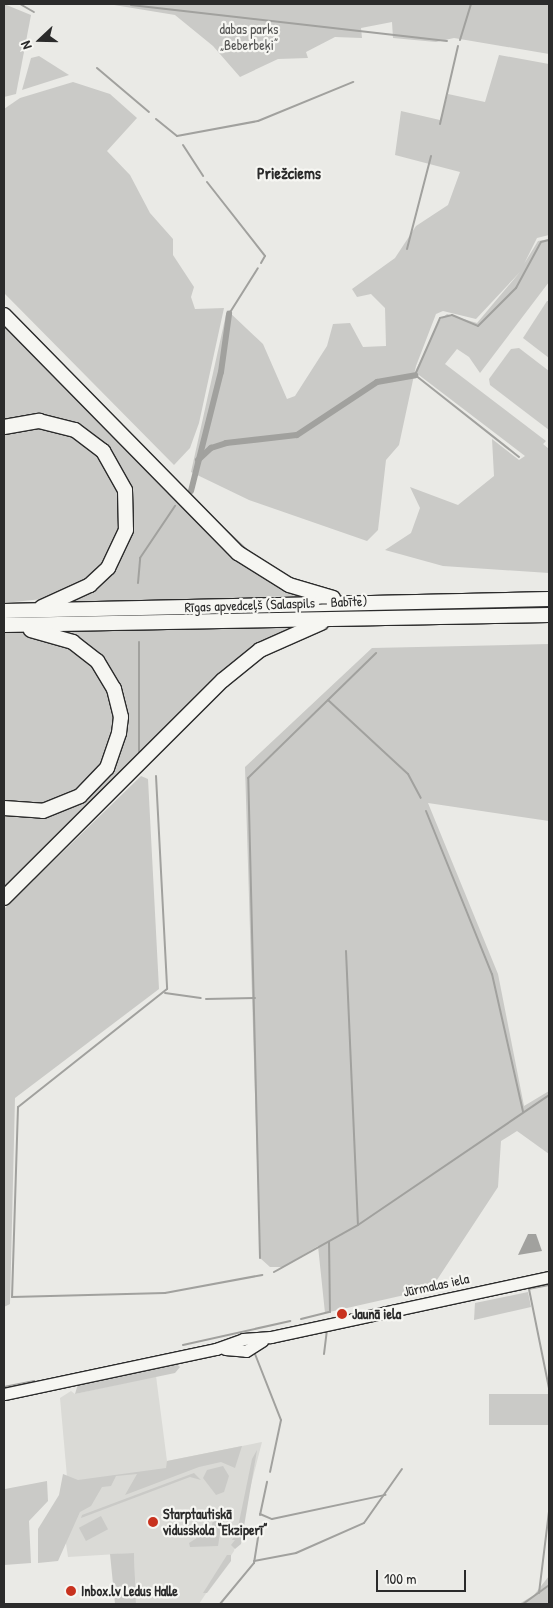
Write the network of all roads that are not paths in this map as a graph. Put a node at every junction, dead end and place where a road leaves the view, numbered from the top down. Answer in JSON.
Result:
{"nodes":[{"id":1,"x":4,"y":315,"type":"edge"},
{"id":2,"x":4,"y":427,"type":"edge"},
{"id":3,"x":549,"y":599,"type":"edge"},
{"id":4,"x":344,"y":601,"type":"junction"},
{"id":5,"x":32,"y":610,"type":"junction"},
{"id":6,"x":4,"y":611,"type":"edge"},
{"id":7,"x":549,"y":615,"type":"edge"},
{"id":8,"x":530,"y":616,"type":"junction"},
{"id":9,"x":334,"y":618,"type":"junction"},
{"id":10,"x":549,"y":620,"type":"edge"},
{"id":11,"x":8,"y":625,"type":"edge"},
{"id":12,"x":4,"y":808,"type":"edge"},
{"id":13,"x":4,"y":898,"type":"edge"},
{"id":14,"x":549,"y":1277,"type":"edge"},
{"id":15,"x":4,"y":1394,"type":"edge"}],
"edges":[{"from":1,"to":4,"type":"highway"},
{"from":2,"to":5,"type":"highway"},
{"from":3,"to":4,"type":"highway","name":"Rīgas apvedceļš (Salaspils — Babīte)"},
{"from":4,"to":5,"type":"highway","name":"Rīgas apvedceļš (Salaspils — Babīte)"},
{"from":5,"to":6,"type":"highway","name":"Rīgas apvedceļš (Salaspils — Babīte)"},
{"from":7,"to":8,"type":"highway","name":"Rīgas apvedceļš (Salaspils — Babīte)"},
{"from":8,"to":9,"type":"highway","name":"Rīgas apvedceļš (Salaspils — Babīte)"},
{"from":8,"to":10,"type":"main road"},
{"from":9,"to":11,"type":"highway","name":"Rīgas apvedceļš (Salaspils — Babīte)"},
{"from":9,"to":13,"type":"highway"},
{"from":11,"to":12,"type":"highway"},
{"from":14,"to":15,"type":"main road","name":"Jūrmalas iela"}]}
